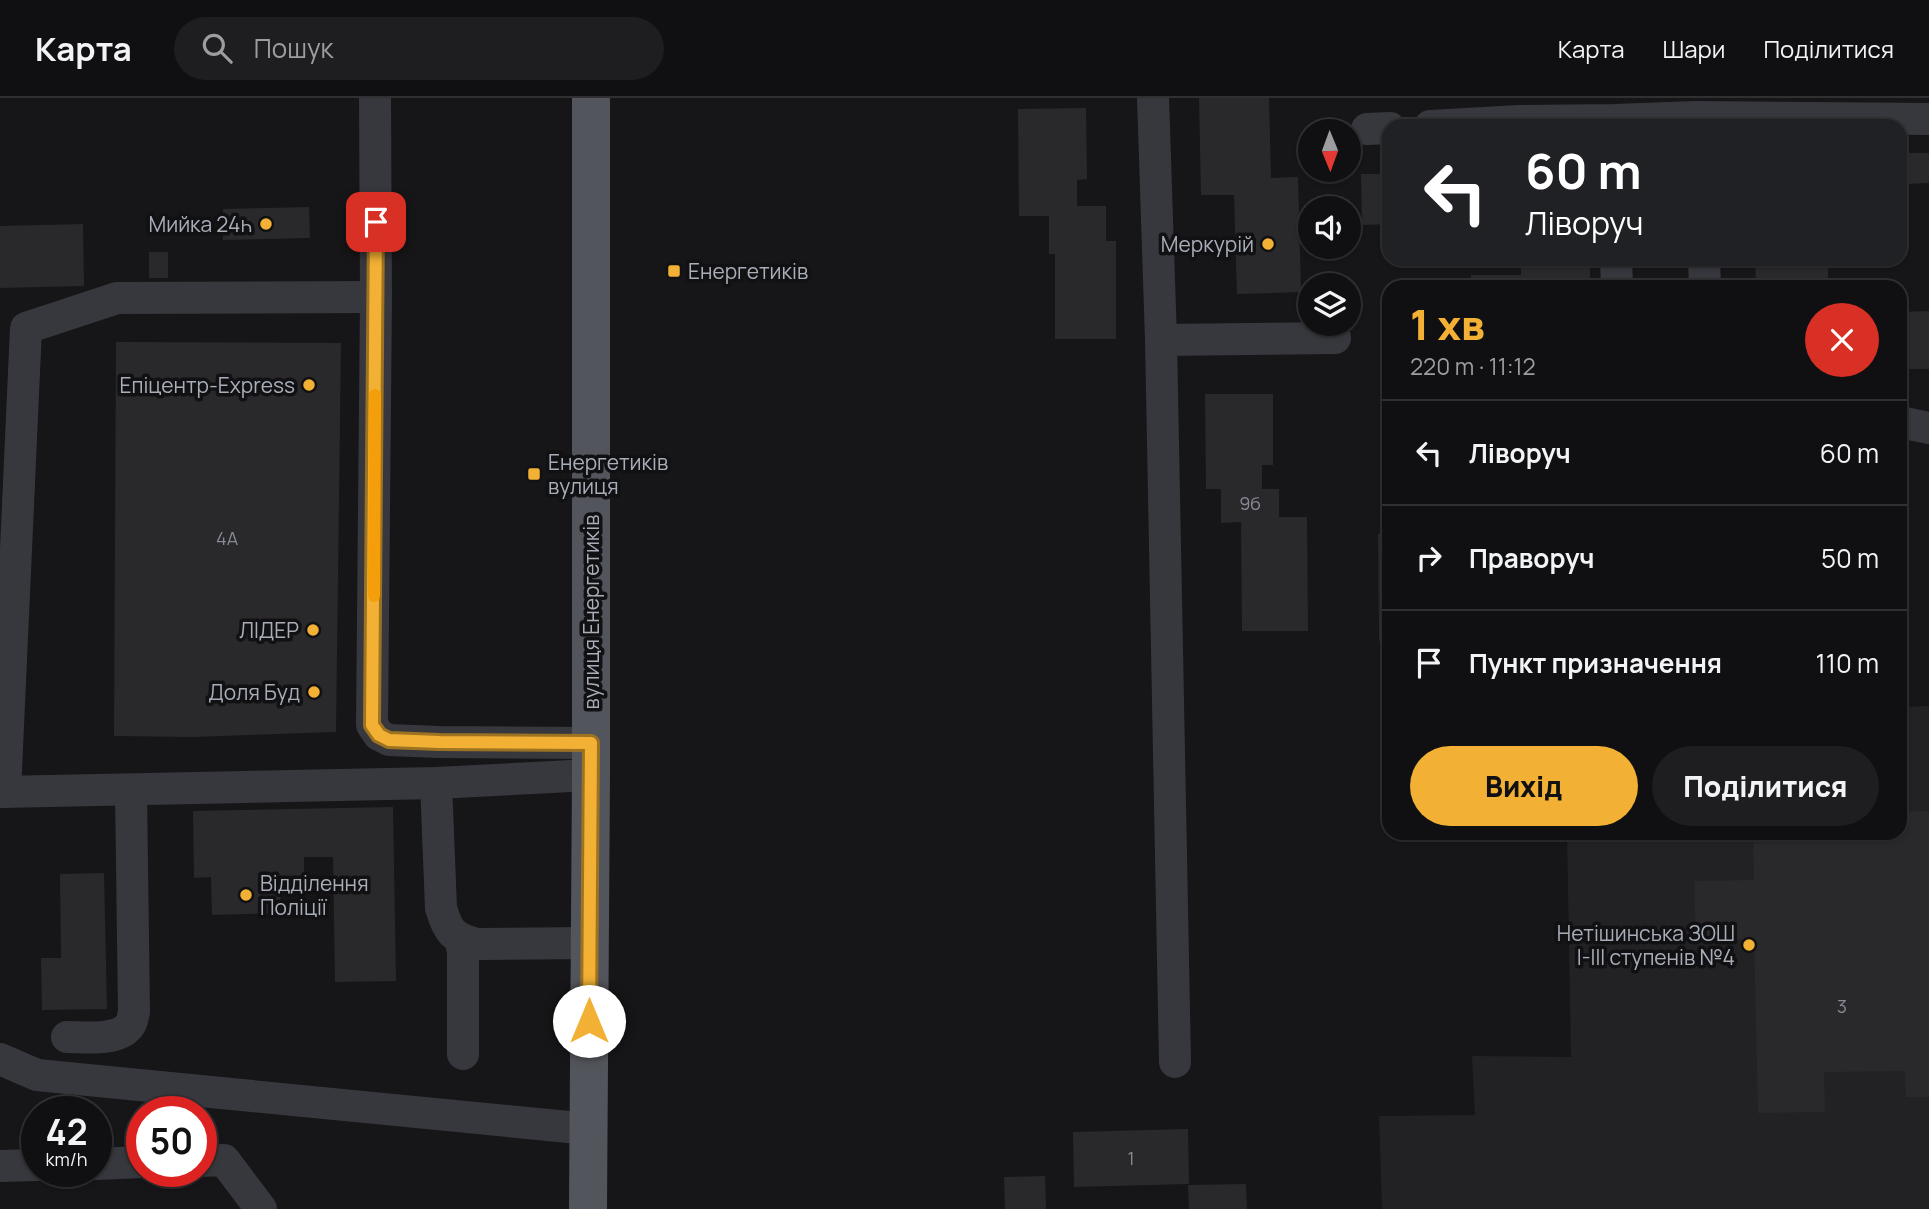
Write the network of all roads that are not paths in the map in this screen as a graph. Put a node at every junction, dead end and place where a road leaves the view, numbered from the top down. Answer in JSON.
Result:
{"nodes":[{"id":1,"x":375,"y":98,"type":"edge"},
{"id":2,"x":591,"y":98,"type":"edge"},
{"id":3,"x":1153,"y":98,"type":"edge"},
{"id":4,"x":1519,"y":110,"type":"edge"},
{"id":5,"x":1696,"y":114,"type":"edge"},
{"id":6,"x":1469,"y":119,"type":"edge"},
{"id":7,"x":1585,"y":119,"type":"edge"},
{"id":8,"x":1651,"y":119,"type":"edge"},
{"id":9,"x":1929,"y":119,"type":"edge"},
{"id":10,"x":376,"y":297,"type":"junction"},
{"id":11,"x":1335,"y":338,"type":"dead end"},
{"id":12,"x":1161,"y":340,"type":"junction"},
{"id":13,"x":1907,"y":423,"type":"edge"},
{"id":14,"x":1929,"y":428,"type":"edge"},
{"id":15,"x":591,"y":759,"type":"junction"},
{"id":16,"x":436,"y":783,"type":"junction"},
{"id":17,"x":131,"y":790,"type":"junction"},
{"id":18,"x":3,"y":792,"type":"edge"},
{"id":19,"x":461,"y":940,"type":"junction"},
{"id":20,"x":590,"y":943,"type":"junction"},
{"id":21,"x":67,"y":1037,"type":"dead end"},
{"id":22,"x":463,"y":1054,"type":"dead end"},
{"id":23,"x":0,"y":1059,"type":"edge"},
{"id":24,"x":1175,"y":1062,"type":"dead end"},
{"id":25,"x":589,"y":1129,"type":"junction"},
{"id":26,"x":217,"y":1160,"type":"edge"},
{"id":27,"x":21,"y":1165,"type":"edge"},
{"id":28,"x":0,"y":1166,"type":"edge"},
{"id":29,"x":261,"y":1209,"type":"edge"},
{"id":30,"x":589,"y":1209,"type":"edge"}],
"edges":[{"from":1,"to":10,"type":"street"},
{"from":2,"to":15,"type":"main road","name":"вулиця Енергетиків"},
{"from":3,"to":12,"type":"street"},
{"from":4,"to":6,"type":"street"},
{"from":4,"to":7,"type":"street"},
{"from":5,"to":8,"type":"street"},
{"from":5,"to":9,"type":"street"},
{"from":10,"to":15,"type":"street"},
{"from":10,"to":18,"type":"street"},
{"from":11,"to":12,"type":"street"},
{"from":12,"to":24,"type":"street"},
{"from":13,"to":14,"type":"street"},
{"from":15,"to":16,"type":"street"},
{"from":15,"to":20,"type":"main road","name":"вулиця Енергетиків"},
{"from":16,"to":17,"type":"street"},
{"from":16,"to":19,"type":"street"},
{"from":17,"to":18,"type":"street"},
{"from":17,"to":21,"type":"street"},
{"from":19,"to":20,"type":"street"},
{"from":19,"to":22,"type":"street"},
{"from":20,"to":25,"type":"main road","name":"вулиця Енергетиків"},
{"from":23,"to":25,"type":"street"},
{"from":25,"to":30,"type":"main road","name":"вулиця Енергетиків"},
{"from":26,"to":29,"type":"street"},
{"from":27,"to":28,"type":"street"}]}
